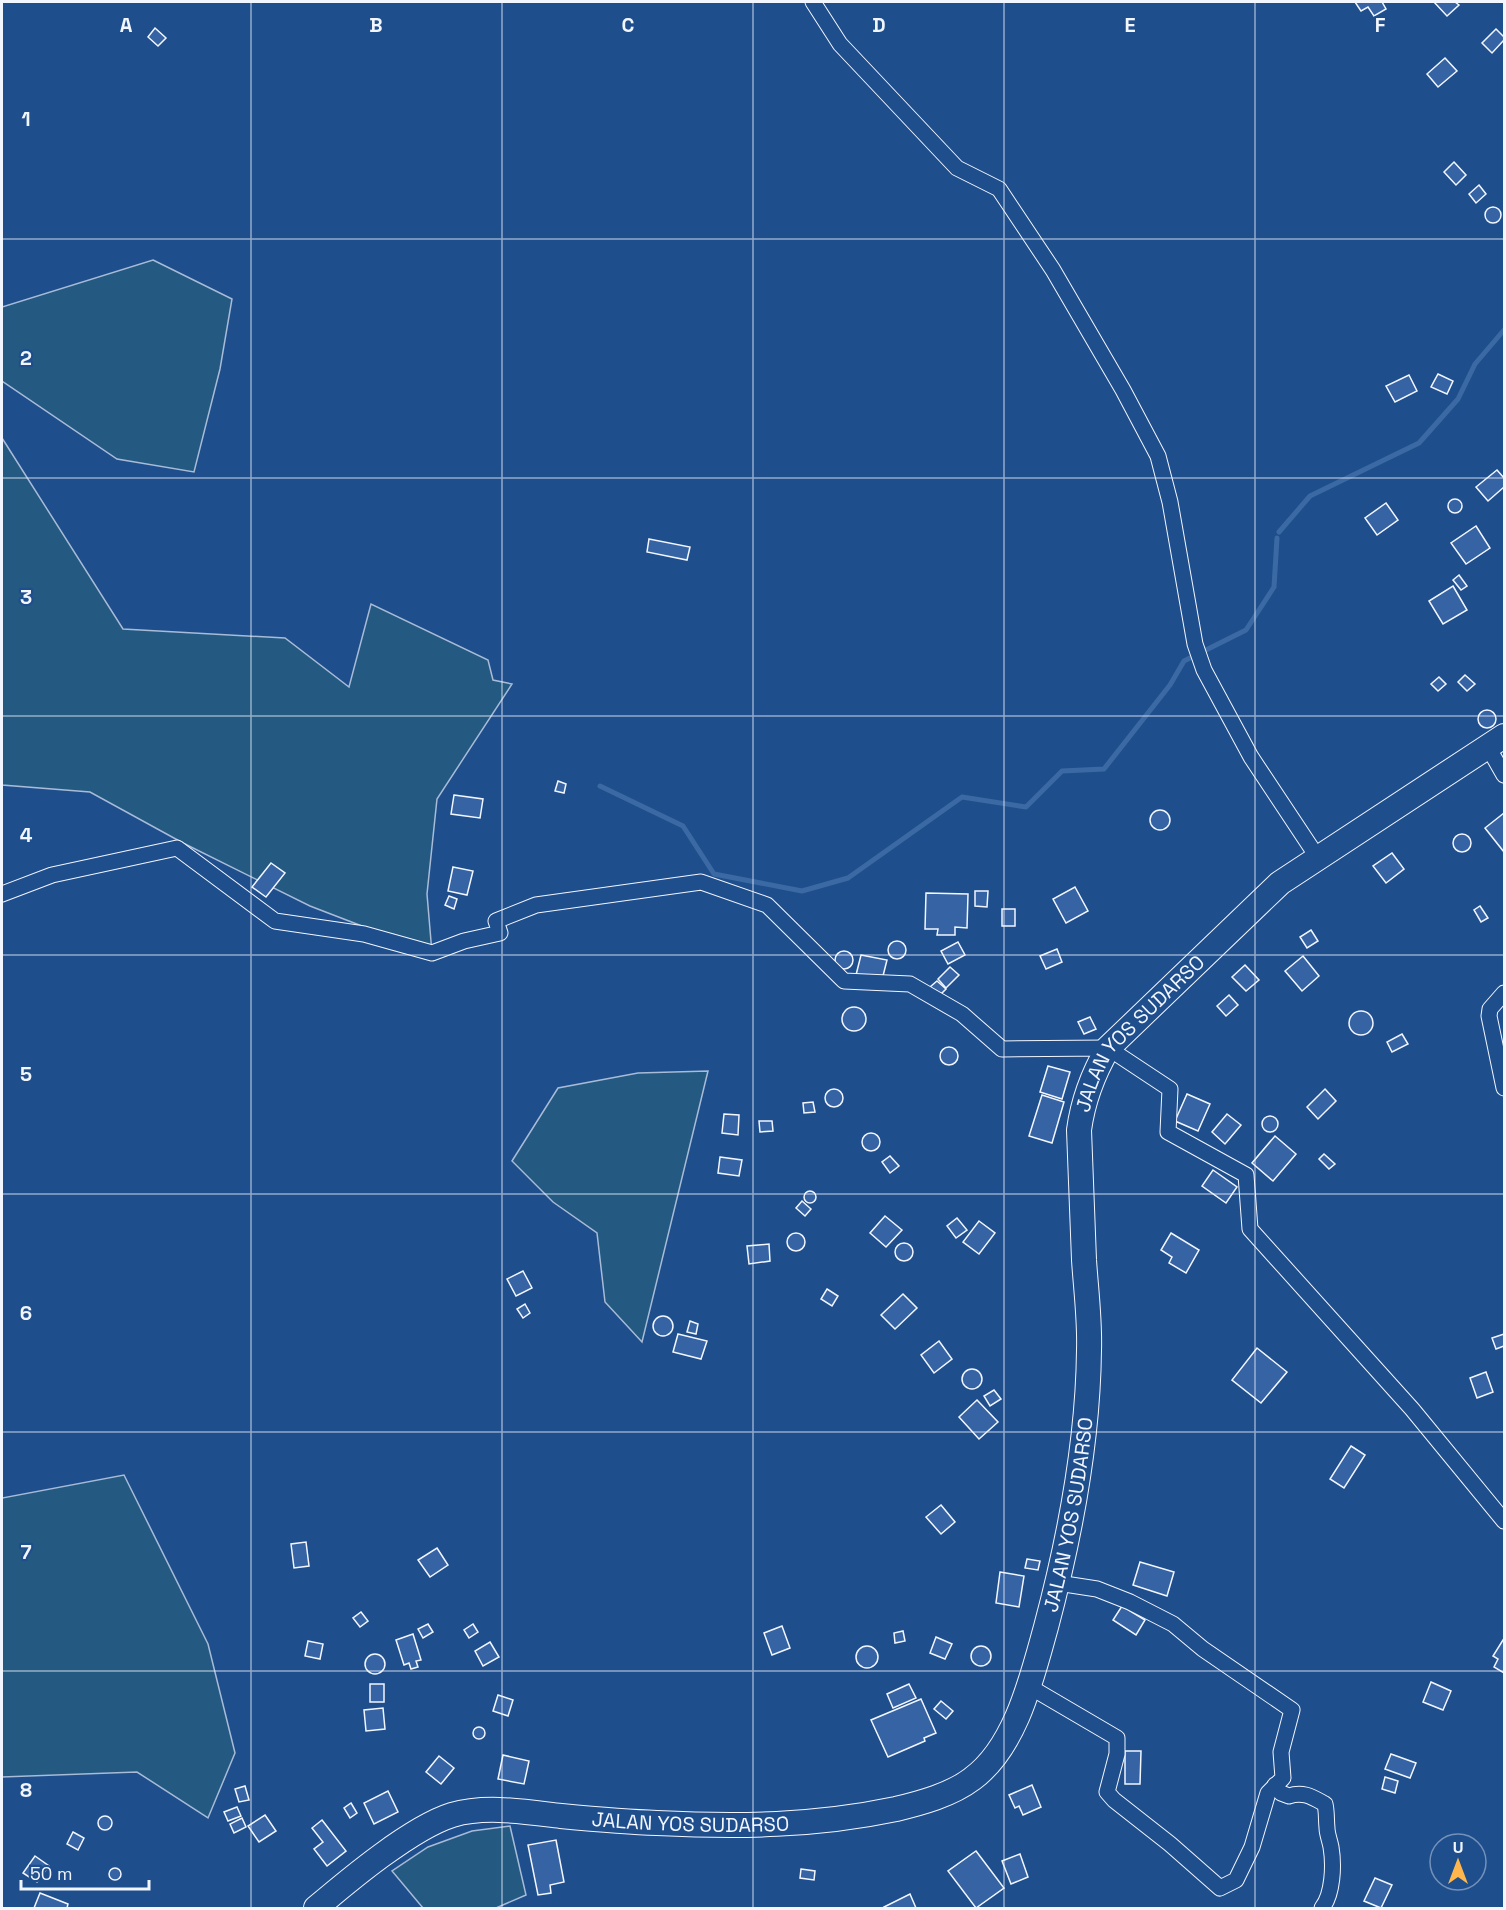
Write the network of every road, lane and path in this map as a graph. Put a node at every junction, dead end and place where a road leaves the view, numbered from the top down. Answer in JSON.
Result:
{"nodes":[{"id":1,"x":813,"y":2,"type":"edge"},
{"id":2,"x":1496,"y":742,"type":"edge"},
{"id":3,"x":1504,"y":775,"type":"edge"},
{"id":4,"x":1318,"y":858,"type":"junction"},
{"id":5,"x":2,"y":894,"type":"edge"},
{"id":6,"x":1504,"y":993,"type":"edge"},
{"id":7,"x":1108,"y":1048,"type":"junction"},
{"id":8,"x":1504,"y":1088,"type":"edge"},
{"id":9,"x":1504,"y":1521,"type":"edge"},
{"id":10,"x":1058,"y":1583,"type":"junction"},
{"id":11,"x":1030,"y":1687,"type":"junction"},
{"id":12,"x":1275,"y":1785,"type":"junction"},
{"id":13,"x":316,"y":1908,"type":"edge"},
{"id":14,"x":1322,"y":1908,"type":"edge"}],
"edges":[{"from":1,"to":4,"type":"street"},
{"from":2,"to":3,"type":"street"},
{"from":2,"to":4,"type":"main road","name":"JALAN YOS SUDARSO"},
{"from":4,"to":7,"type":"main road","name":"JALAN YOS SUDARSO"},
{"from":5,"to":7,"type":"street"},
{"from":6,"to":8,"type":"street"},
{"from":7,"to":9,"type":"street"},
{"from":7,"to":10,"type":"main road","name":"JALAN YOS SUDARSO"},
{"from":10,"to":11,"type":"main road","name":"JALAN YOS SUDARSO"},
{"from":10,"to":12,"type":"street"},
{"from":11,"to":12,"type":"street"},
{"from":11,"to":13,"type":"main road","name":"JALAN YOS SUDARSO"},
{"from":12,"to":14,"type":"street"}]}
